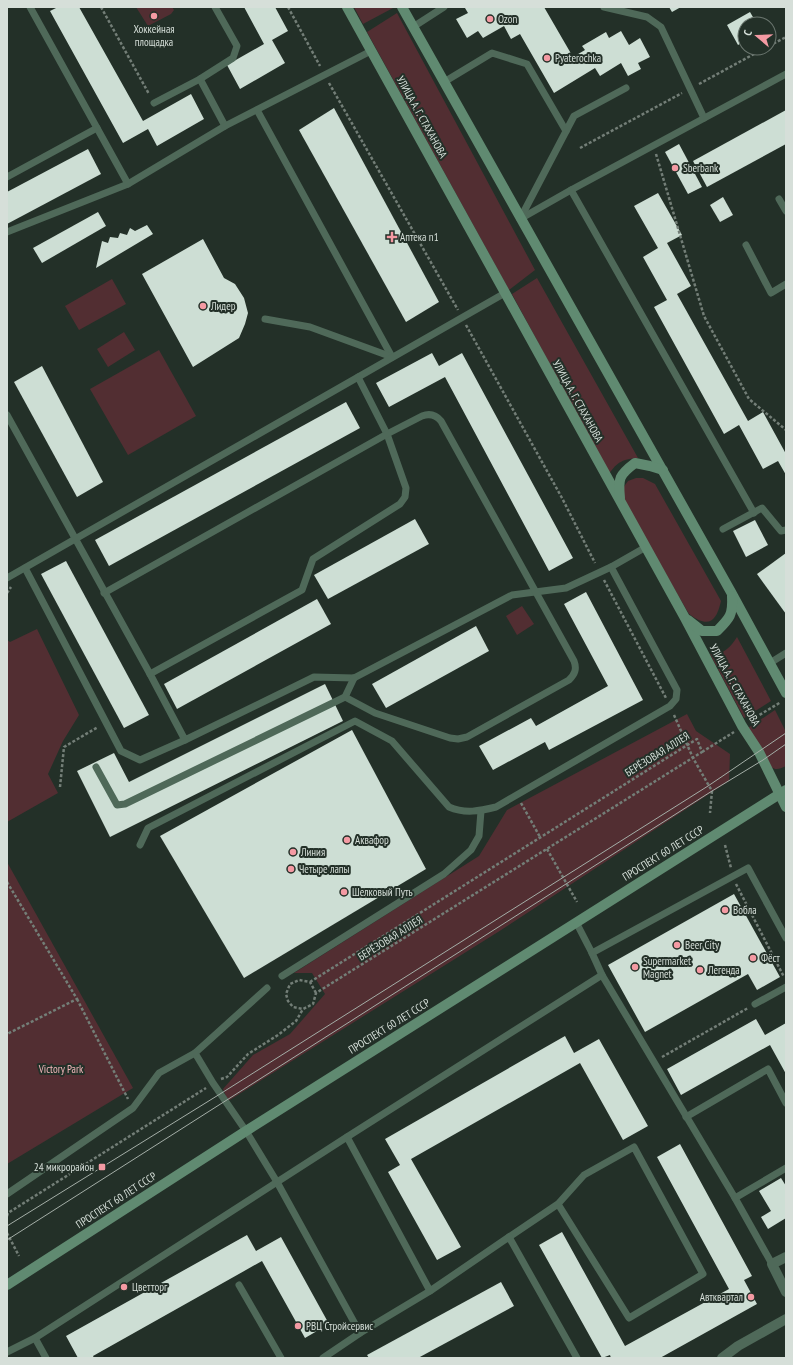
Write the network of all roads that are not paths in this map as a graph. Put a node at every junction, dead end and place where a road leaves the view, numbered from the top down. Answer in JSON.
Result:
{"nodes":[{"id":1,"x":30,"y":7,"type":"edge"},
{"id":2,"x":214,"y":7,"type":"edge"},
{"id":3,"x":347,"y":7,"type":"edge"},
{"id":4,"x":402,"y":7,"type":"edge"},
{"id":5,"x":444,"y":7,"type":"edge"},
{"id":6,"x":604,"y":7,"type":"edge"},
{"id":7,"x":413,"y":27,"type":"junction"},
{"id":8,"x":371,"y":51,"type":"junction"},
{"id":9,"x":786,"y":74,"type":"edge"},
{"id":10,"x":200,"y":79,"type":"junction"},
{"id":11,"x":444,"y":82,"type":"junction"},
{"id":12,"x":626,"y":88,"type":"dead end"},
{"id":13,"x":154,"y":103,"type":"road end"},
{"id":14,"x":257,"y":110,"type":"junction"},
{"id":15,"x":704,"y":118,"type":"junction"},
{"id":16,"x":225,"y":126,"type":"junction"},
{"id":17,"x":97,"y":128,"type":"junction"},
{"id":18,"x":566,"y":131,"type":"junction"},
{"id":19,"x":7,"y":177,"type":"edge"},
{"id":20,"x":128,"y":184,"type":"junction"},
{"id":21,"x":571,"y":190,"type":"junction"},
{"id":22,"x":779,"y":199,"type":"dead end"},
{"id":23,"x":786,"y":211,"type":"edge"},
{"id":24,"x":520,"y":219,"type":"junction"},
{"id":25,"x":7,"y":232,"type":"edge"},
{"id":26,"x":746,"y":245,"type":"dead end"},
{"id":27,"x":786,"y":284,"type":"edge"},
{"id":28,"x":505,"y":292,"type":"junction"},
{"id":29,"x":265,"y":319,"type":"dead end"},
{"id":30,"x":392,"y":357,"type":"junction"},
{"id":31,"x":358,"y":377,"type":"junction"},
{"id":32,"x":7,"y":415,"type":"edge"},
{"id":33,"x":387,"y":434,"type":"junction"},
{"id":34,"x":663,"y":470,"type":"junction"},
{"id":35,"x":620,"y":502,"type":"junction"},
{"id":36,"x":754,"y":513,"type":"junction"},
{"id":37,"x":723,"y":529,"type":"dead end"},
{"id":38,"x":786,"y":530,"type":"edge"},
{"id":39,"x":75,"y":539,"type":"junction"},
{"id":40,"x":646,"y":547,"type":"junction"},
{"id":41,"x":611,"y":567,"type":"junction"},
{"id":42,"x":25,"y":568,"type":"junction"},
{"id":43,"x":7,"y":578,"type":"edge"},
{"id":44,"x":535,"y":592,"type":"junction"},
{"id":45,"x":731,"y":592,"type":"junction"},
{"id":46,"x":104,"y":593,"type":"junction"},
{"id":47,"x":685,"y":618,"type":"junction"},
{"id":48,"x":786,"y":653,"type":"edge"},
{"id":49,"x":770,"y":663,"type":"junction"},
{"id":50,"x":150,"y":674,"type":"junction"},
{"id":51,"x":354,"y":678,"type":"junction"},
{"id":52,"x":786,"y":693,"type":"edge"},
{"id":53,"x":345,"y":697,"type":"junction"},
{"id":54,"x":185,"y":740,"type":"junction"},
{"id":55,"x":96,"y":767,"type":"dead end"},
{"id":56,"x":783,"y":792,"type":"edge"},
{"id":57,"x":786,"y":807,"type":"edge"},
{"id":58,"x":482,"y":811,"type":"junction"},
{"id":59,"x":140,"y":845,"type":"dead end"},
{"id":60,"x":576,"y":922,"type":"junction"},
{"id":61,"x":786,"y":938,"type":"edge"},
{"id":62,"x":592,"y":953,"type":"junction"},
{"id":63,"x":602,"y":975,"type":"junction"},
{"id":64,"x":282,"y":976,"type":"dead end"},
{"id":65,"x":786,"y":987,"type":"edge"},
{"id":66,"x":267,"y":988,"type":"dead end"},
{"id":67,"x":755,"y":1004,"type":"road end"},
{"id":68,"x":195,"y":1053,"type":"junction"},
{"id":69,"x":786,"y":1103,"type":"edge"},
{"id":70,"x":686,"y":1117,"type":"junction"},
{"id":71,"x":246,"y":1130,"type":"junction"},
{"id":72,"x":347,"y":1137,"type":"junction"},
{"id":73,"x":786,"y":1168,"type":"edge"},
{"id":74,"x":277,"y":1182,"type":"junction"},
{"id":75,"x":7,"y":1194,"type":"edge"},
{"id":76,"x":735,"y":1198,"type":"junction"},
{"id":77,"x":558,"y":1204,"type":"junction"},
{"id":78,"x":509,"y":1237,"type":"junction"},
{"id":79,"x":786,"y":1257,"type":"edge"},
{"id":80,"x":772,"y":1264,"type":"junction"},
{"id":81,"x":7,"y":1285,"type":"edge"},
{"id":82,"x":239,"y":1285,"type":"dead end"},
{"id":83,"x":430,"y":1291,"type":"junction"},
{"id":84,"x":786,"y":1292,"type":"edge"},
{"id":85,"x":786,"y":1319,"type":"edge"},
{"id":86,"x":360,"y":1333,"type":"junction"},
{"id":87,"x":35,"y":1338,"type":"junction"},
{"id":88,"x":7,"y":1352,"type":"edge"},
{"id":89,"x":46,"y":1358,"type":"edge"},
{"id":90,"x":281,"y":1358,"type":"edge"},
{"id":91,"x":323,"y":1358,"type":"edge"},
{"id":92,"x":577,"y":1358,"type":"edge"},
{"id":93,"x":722,"y":1358,"type":"edge"}],
"edges":[{"from":1,"to":17,"type":"lane"},
{"from":2,"to":10,"type":"lane"},
{"from":3,"to":8,"type":"main road","name":"УЛИЦА А. Г. СТАХАНОВА"},
{"from":4,"to":7,"type":"main road"},
{"from":5,"to":7,"type":"lane"},
{"from":6,"to":15,"type":"lane"},
{"from":7,"to":11,"type":"main road"},
{"from":8,"to":14,"type":"lane"},
{"from":8,"to":28,"type":"main road","name":"УЛИЦА А. Г. СТАХАНОВА"},
{"from":9,"to":15,"type":"lane"},
{"from":10,"to":13,"type":"lane"},
{"from":10,"to":16,"type":"lane"},
{"from":11,"to":18,"type":"lane"},
{"from":11,"to":24,"type":"main road"},
{"from":12,"to":18,"type":"lane"},
{"from":14,"to":16,"type":"lane"},
{"from":14,"to":30,"type":"lane"},
{"from":15,"to":21,"type":"lane"},
{"from":16,"to":20,"type":"lane"},
{"from":17,"to":19,"type":"lane"},
{"from":17,"to":20,"type":"lane"},
{"from":18,"to":24,"type":"lane"},
{"from":20,"to":25,"type":"lane"},
{"from":21,"to":24,"type":"lane"},
{"from":21,"to":36,"type":"lane"},
{"from":22,"to":23,"type":"lane"},
{"from":24,"to":34,"type":"main road"},
{"from":26,"to":27,"type":"lane"},
{"from":28,"to":30,"type":"lane"},
{"from":28,"to":35,"type":"main road","name":"УЛИЦА А. Г. СТАХАНОВА"},
{"from":29,"to":30,"type":"lane"},
{"from":30,"to":31,"type":"lane"},
{"from":31,"to":33,"type":"lane"},
{"from":31,"to":39,"type":"lane"},
{"from":32,"to":39,"type":"lane"},
{"from":33,"to":44,"type":"lane"},
{"from":33,"to":46,"type":"lane"},
{"from":33,"to":50,"type":"lane"},
{"from":34,"to":35,"type":"main road"},
{"from":34,"to":45,"type":"main road"},
{"from":35,"to":40,"type":"main road","name":"УЛИЦА А. Г. СТАХАНОВА"},
{"from":36,"to":37,"type":"lane"},
{"from":36,"to":38,"type":"lane"},
{"from":39,"to":42,"type":"lane"},
{"from":39,"to":46,"type":"lane"},
{"from":40,"to":41,"type":"lane"},
{"from":40,"to":47,"type":"main road","name":"УЛИЦА А. Г. СТАХАНОВА"},
{"from":41,"to":44,"type":"lane"},
{"from":41,"to":58,"type":"lane"},
{"from":42,"to":43,"type":"lane"},
{"from":42,"to":54,"type":"lane"},
{"from":44,"to":51,"type":"lane"},
{"from":44,"to":53,"type":"lane"},
{"from":45,"to":47,"type":"main road"},
{"from":45,"to":49,"type":"main road"},
{"from":46,"to":50,"type":"lane"},
{"from":47,"to":56,"type":"main road","name":"УЛИЦА А. Г. СТАХАНОВА"},
{"from":48,"to":49,"type":"lane"},
{"from":49,"to":52,"type":"main road"},
{"from":50,"to":54,"type":"lane"},
{"from":51,"to":53,"type":"lane"},
{"from":51,"to":54,"type":"lane"},
{"from":53,"to":55,"type":"lane"},
{"from":56,"to":57,"type":"main road","name":"УЛИЦА А. Г. СТАХАНОВА"},
{"from":56,"to":60,"type":"main road","name":"ПРОСПЕКТ 60 ЛЕТ СССР"},
{"from":58,"to":59,"type":"lane"},
{"from":58,"to":64,"type":"lane"},
{"from":60,"to":62,"type":"lane"},
{"from":60,"to":71,"type":"main road","name":"ПРОСПЕКТ 60 ЛЕТ СССР"},
{"from":61,"to":62,"type":"lane"},
{"from":62,"to":63,"type":"lane"},
{"from":63,"to":70,"type":"lane"},
{"from":63,"to":72,"type":"lane"},
{"from":65,"to":67,"type":"lane"},
{"from":66,"to":68,"type":"lane"},
{"from":68,"to":71,"type":"lane"},
{"from":68,"to":75,"type":"lane"},
{"from":69,"to":70,"type":"lane"},
{"from":70,"to":76,"type":"lane"},
{"from":71,"to":74,"type":"lane"},
{"from":71,"to":81,"type":"main road","name":"ПРОСПЕКТ 60 ЛЕТ СССР"},
{"from":72,"to":74,"type":"lane"},
{"from":72,"to":83,"type":"lane"},
{"from":73,"to":76,"type":"lane"},
{"from":74,"to":86,"type":"lane"},
{"from":74,"to":87,"type":"lane"},
{"from":76,"to":80,"type":"lane"},
{"from":77,"to":77,"type":"lane"},
{"from":77,"to":78,"type":"lane"},
{"from":78,"to":83,"type":"lane"},
{"from":78,"to":92,"type":"lane"},
{"from":79,"to":80,"type":"street"},
{"from":80,"to":84,"type":"street"},
{"from":82,"to":90,"type":"lane"},
{"from":83,"to":86,"type":"lane"},
{"from":85,"to":93,"type":"street"},
{"from":86,"to":91,"type":"lane"},
{"from":87,"to":88,"type":"lane"},
{"from":87,"to":89,"type":"lane"}]}
